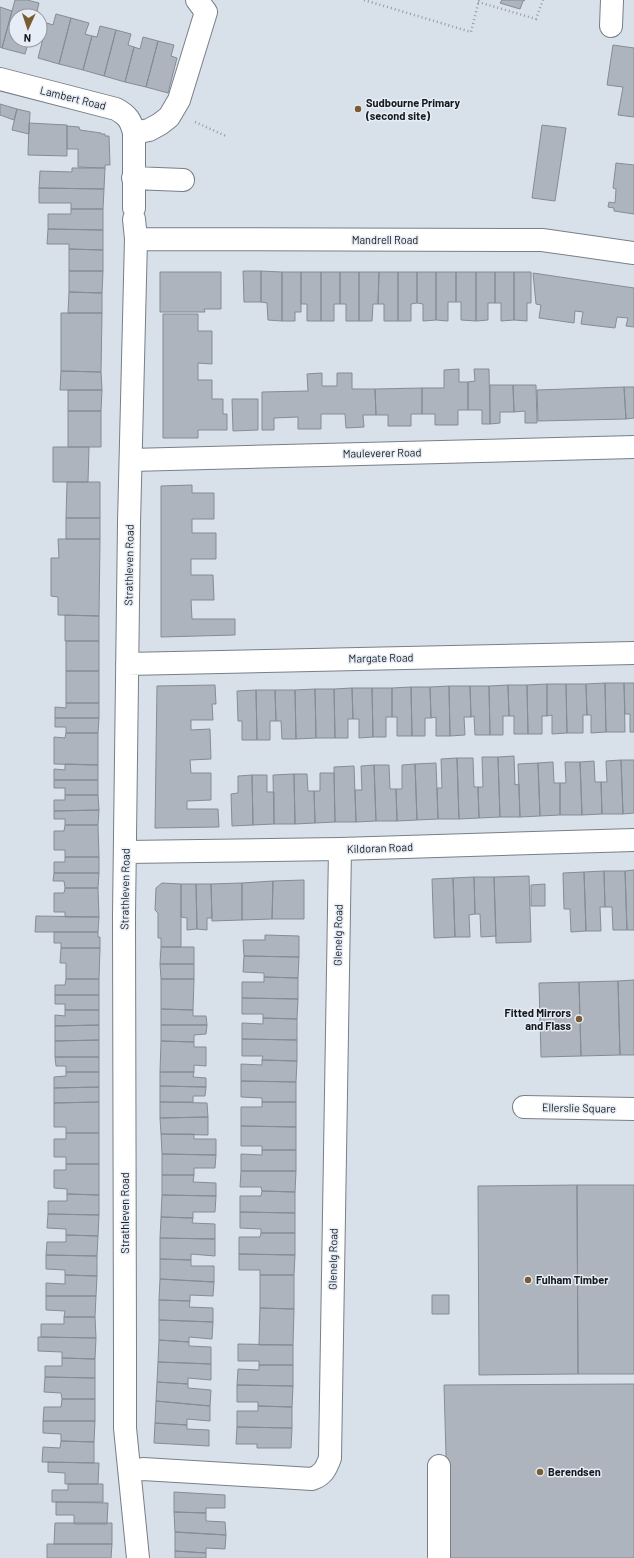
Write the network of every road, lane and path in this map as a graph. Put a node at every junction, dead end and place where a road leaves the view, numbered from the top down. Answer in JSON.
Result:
{"nodes":[{"id":1,"x":364,"y":0,"type":"edge"},
{"id":2,"x":543,"y":0,"type":"edge"},
{"id":3,"x":612,"y":0,"type":"edge"},
{"id":4,"x":479,"y":1,"type":"edge"},
{"id":5,"x":202,"y":6,"type":"edge"},
{"id":6,"x":611,"y":26,"type":"dead end"},
{"id":7,"x":0,"y":79,"type":"edge"},
{"id":8,"x":194,"y":122,"type":"dead end"},
{"id":9,"x":134,"y":132,"type":"junction"},
{"id":10,"x":226,"y":136,"type":"dead end"},
{"id":11,"x":133,"y":178,"type":"junction"},
{"id":12,"x":183,"y":180,"type":"dead end"},
{"id":13,"x":134,"y":222,"type":"junction"},
{"id":14,"x":634,"y":253,"type":"edge"},
{"id":15,"x":634,"y":447,"type":"edge"},
{"id":16,"x":131,"y":460,"type":"junction"},
{"id":17,"x":634,"y":653,"type":"edge"},
{"id":18,"x":127,"y":664,"type":"junction"},
{"id":19,"x":634,"y":840,"type":"edge"},
{"id":20,"x":340,"y":849,"type":"junction"},
{"id":21,"x":126,"y":852,"type":"junction"},
{"id":22,"x":524,"y":1107,"type":"dead end"},
{"id":23,"x":634,"y":1109,"type":"edge"},
{"id":24,"x":439,"y":1466,"type":"dead end"},
{"id":25,"x":130,"y":1471,"type":"junction"},
{"id":26,"x":138,"y":1558,"type":"edge"},
{"id":27,"x":439,"y":1558,"type":"edge"}],
"edges":[{"from":1,"to":4,"type":"path"},
{"from":2,"to":4,"type":"path"},
{"from":3,"to":6,"type":"street"},
{"from":5,"to":9,"type":"street"},
{"from":7,"to":9,"type":"street","name":"Lambert Road"},
{"from":8,"to":10,"type":"path"},
{"from":9,"to":11,"type":"street","name":"Strathleven Road"},
{"from":11,"to":12,"type":"street"},
{"from":11,"to":13,"type":"street","name":"Strathleven Road"},
{"from":13,"to":14,"type":"street","name":"Mandrell Road"},
{"from":13,"to":16,"type":"street","name":"Strathleven Road"},
{"from":15,"to":16,"type":"street","name":"Mauleverer Road"},
{"from":16,"to":18,"type":"street","name":"Strathleven Road"},
{"from":17,"to":18,"type":"street","name":"Margate Road"},
{"from":18,"to":21,"type":"street","name":"Strathleven Road"},
{"from":19,"to":20,"type":"street","name":"Kildoran Road"},
{"from":20,"to":21,"type":"street","name":"Kildoran Road"},
{"from":20,"to":25,"type":"street","name":"Glenelg Road"},
{"from":21,"to":25,"type":"street","name":"Strathleven Road"},
{"from":22,"to":23,"type":"street","name":"Ellerslie Square"},
{"from":24,"to":27,"type":"street"},
{"from":25,"to":26,"type":"street","name":"Strathleven Road"}]}
